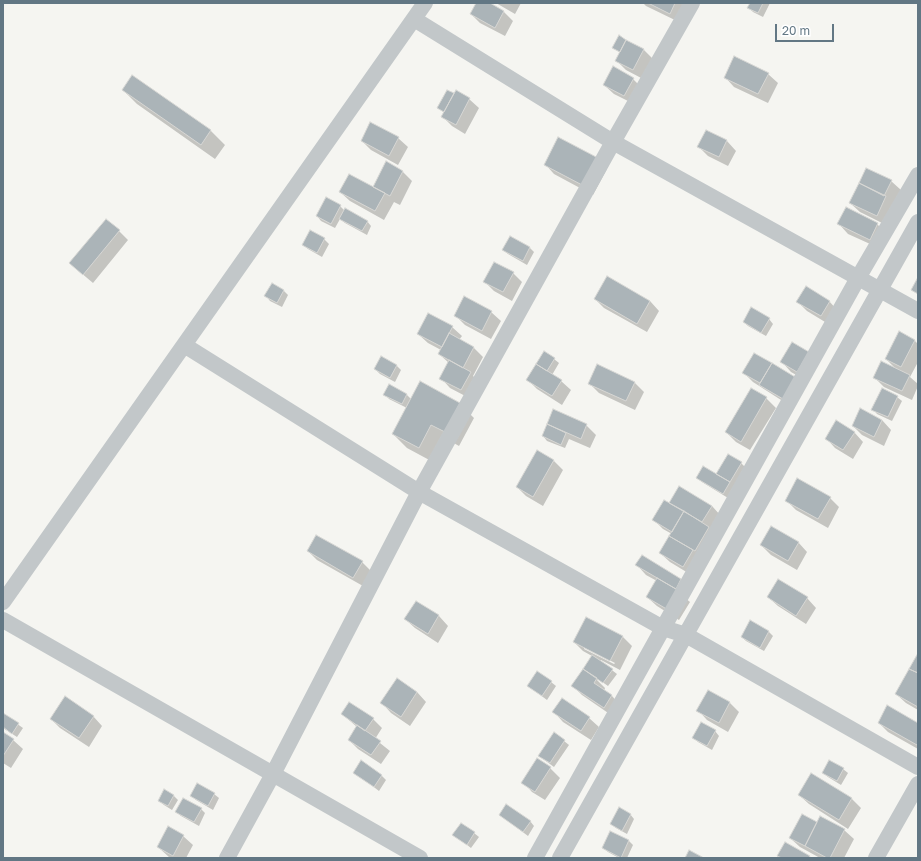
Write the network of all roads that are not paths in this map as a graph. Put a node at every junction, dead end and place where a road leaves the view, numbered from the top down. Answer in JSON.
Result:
{"nodes":[{"id":1,"x":425,"y":3,"type":"edge"},
{"id":2,"x":692,"y":3,"type":"edge"},
{"id":3,"x":414,"y":19,"type":"junction"},
{"id":4,"x":613,"y":142,"type":"junction"},
{"id":5,"x":918,"y":175,"type":"edge"},
{"id":6,"x":918,"y":222,"type":"edge"},
{"id":7,"x":858,"y":278,"type":"junction"},
{"id":8,"x":879,"y":290,"type":"junction"},
{"id":9,"x":918,"y":311,"type":"edge"},
{"id":10,"x":184,"y":345,"type":"junction"},
{"id":11,"x":419,"y":492,"type":"junction"},
{"id":12,"x":3,"y":602,"type":"edge"},
{"id":13,"x":3,"y":620,"type":"edge"},
{"id":14,"x":663,"y":628,"type":"junction"},
{"id":15,"x":686,"y":635,"type":"junction"},
{"id":16,"x":918,"y":767,"type":"edge"},
{"id":17,"x":274,"y":774,"type":"junction"},
{"id":18,"x":918,"y":784,"type":"edge"},
{"id":19,"x":227,"y":858,"type":"edge"},
{"id":20,"x":420,"y":858,"type":"edge"},
{"id":21,"x":535,"y":858,"type":"edge"},
{"id":22,"x":560,"y":858,"type":"edge"},
{"id":23,"x":876,"y":858,"type":"edge"}],
"edges":[{"from":1,"to":3,"type":"street"},
{"from":2,"to":4,"type":"street"},
{"from":3,"to":4,"type":"street"},
{"from":3,"to":10,"type":"street"},
{"from":4,"to":7,"type":"street"},
{"from":4,"to":11,"type":"street"},
{"from":5,"to":7,"type":"street"},
{"from":6,"to":8,"type":"street"},
{"from":7,"to":8,"type":"street"},
{"from":7,"to":14,"type":"street"},
{"from":8,"to":9,"type":"street"},
{"from":8,"to":15,"type":"street"},
{"from":10,"to":11,"type":"street"},
{"from":10,"to":12,"type":"street"},
{"from":11,"to":14,"type":"street"},
{"from":11,"to":17,"type":"street"},
{"from":13,"to":17,"type":"street"},
{"from":14,"to":15,"type":"street"},
{"from":14,"to":21,"type":"street"},
{"from":15,"to":16,"type":"street"},
{"from":15,"to":22,"type":"street"},
{"from":17,"to":19,"type":"street"},
{"from":17,"to":20,"type":"street"},
{"from":18,"to":23,"type":"street"}]}
